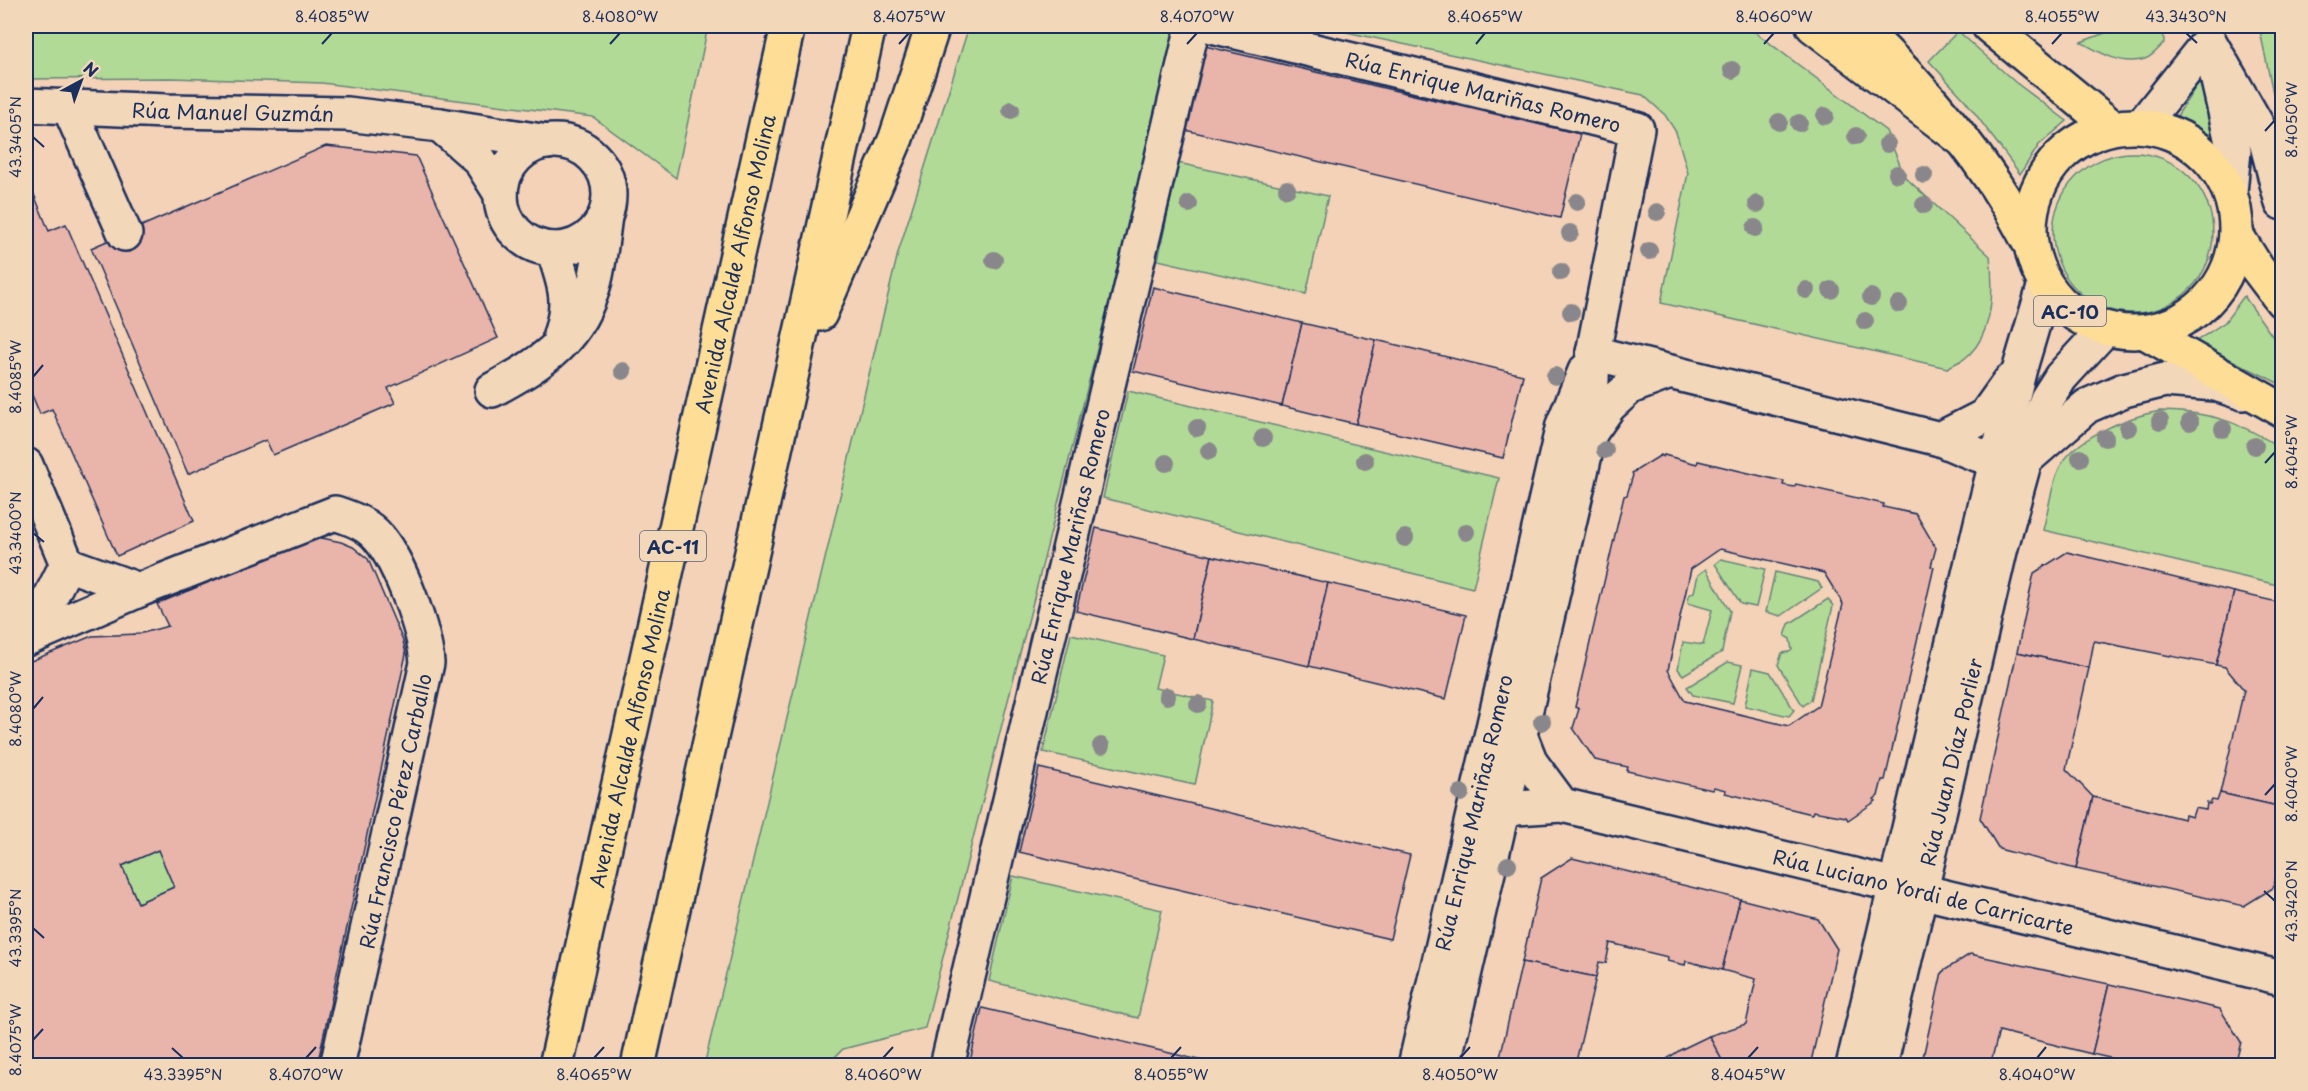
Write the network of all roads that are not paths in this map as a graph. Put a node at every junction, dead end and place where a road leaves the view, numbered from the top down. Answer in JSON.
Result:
{"nodes":[{"id":1,"x":788,"y":26,"type":"edge"},
{"id":2,"x":869,"y":26,"type":"edge"},
{"id":3,"x":933,"y":26,"type":"edge"},
{"id":4,"x":1193,"y":26,"type":"edge"},
{"id":5,"x":1212,"y":26,"type":"edge"},
{"id":6,"x":1813,"y":26,"type":"edge"},
{"id":7,"x":1858,"y":26,"type":"edge"},
{"id":8,"x":1989,"y":26,"type":"edge"},
{"id":9,"x":2208,"y":33,"type":"edge"},
{"id":10,"x":26,"y":105,"type":"edge"},
{"id":11,"x":69,"y":107,"type":"junction"},
{"id":12,"x":440,"y":125,"type":"junction"},
{"id":13,"x":2127,"y":126,"type":"junction"},
{"id":14,"x":1964,"y":141,"type":"junction"},
{"id":15,"x":548,"y":142,"type":"junction"},
{"id":16,"x":2274,"y":145,"type":"edge"},
{"id":17,"x":2234,"y":151,"type":"junction"},
{"id":18,"x":2230,"y":192,"type":"junction"},
{"id":19,"x":501,"y":194,"type":"junction"},
{"id":20,"x":2283,"y":203,"type":"edge"},
{"id":21,"x":605,"y":216,"type":"junction"},
{"id":22,"x":124,"y":234,"type":"dead end"},
{"id":23,"x":2236,"y":236,"type":"junction"},
{"id":24,"x":2030,"y":243,"type":"junction"},
{"id":25,"x":553,"y":249,"type":"junction"},
{"id":26,"x":2045,"y":284,"type":"junction"},
{"id":27,"x":2283,"y":301,"type":"edge"},
{"id":28,"x":2105,"y":329,"type":"junction"},
{"id":29,"x":2145,"y":332,"type":"junction"},
{"id":30,"x":553,"y":351,"type":"junction"},
{"id":31,"x":1593,"y":353,"type":"junction"},
{"id":32,"x":2020,"y":368,"type":"junction"},
{"id":33,"x":1670,"y":372,"type":"junction"},
{"id":34,"x":789,"y":384,"type":"junction"},
{"id":35,"x":492,"y":390,"type":"dead end"},
{"id":36,"x":2273,"y":404,"type":"edge"},
{"id":37,"x":1590,"y":433,"type":"junction"},
{"id":38,"x":1940,"y":439,"type":"junction"},
{"id":39,"x":2011,"y":460,"type":"junction"},
{"id":40,"x":26,"y":465,"type":"edge"},
{"id":41,"x":1986,"y":502,"type":"junction"},
{"id":42,"x":67,"y":564,"type":"junction"},
{"id":43,"x":139,"y":590,"type":"junction"},
{"id":44,"x":26,"y":629,"type":"edge"},
{"id":45,"x":26,"y":639,"type":"edge"},
{"id":46,"x":1520,"y":735,"type":"junction"},
{"id":47,"x":1562,"y":805,"type":"junction"},
{"id":48,"x":1487,"y":818,"type":"junction"},
{"id":49,"x":1908,"y":889,"type":"junction"},
{"id":50,"x":2283,"y":978,"type":"edge"},
{"id":51,"x":337,"y":1065,"type":"edge"},
{"id":52,"x":556,"y":1065,"type":"edge"},
{"id":53,"x":639,"y":1065,"type":"edge"},
{"id":54,"x":947,"y":1065,"type":"edge"},
{"id":55,"x":1415,"y":1065,"type":"edge"},
{"id":56,"x":1443,"y":1065,"type":"edge"},
{"id":57,"x":1852,"y":1065,"type":"edge"},
{"id":58,"x":1880,"y":1065,"type":"edge"}],
"edges":[{"from":1,"to":52,"type":"main road","name":"Avenida Alcalde Alfonso Molina","number":"AC-11"},
{"from":2,"to":34,"type":"main road"},
{"from":3,"to":34,"type":"main road"},
{"from":4,"to":54,"type":"street","name":"Rúa Enrique Mariñas Romero"},
{"from":5,"to":31,"type":"street","name":"Rúa Enrique Mariñas Romero"},
{"from":6,"to":14,"type":"main road"},
{"from":7,"to":14,"type":"main road","number":"AC-10"},
{"from":8,"to":13,"type":"main road","number":"AC-10"},
{"from":9,"to":13,"type":"street"},
{"from":9,"to":16,"type":"street"},
{"from":9,"to":17,"type":"street"},
{"from":10,"to":11,"type":"street","name":"Rúa Manuel Guzmán"},
{"from":11,"to":12,"type":"street","name":"Rúa Manuel Guzmán"},
{"from":11,"to":22,"type":"street"},
{"from":12,"to":15,"type":"street","name":"Rúa Manuel Guzmán"},
{"from":12,"to":19,"type":"street"},
{"from":13,"to":18,"type":"main road","number":"AC-10"},
{"from":13,"to":24,"type":"main road","number":"AC-10"},
{"from":14,"to":24,"type":"main road","number":"AC-10"},
{"from":15,"to":19,"type":"street"},
{"from":15,"to":21,"type":"street","name":"Rúa Manuel Guzmán"},
{"from":16,"to":17,"type":"street"},
{"from":16,"to":20,"type":"street"},
{"from":17,"to":18,"type":"street"},
{"from":18,"to":23,"type":"main road","number":"AC-10"},
{"from":19,"to":25,"type":"street"},
{"from":21,"to":25,"type":"street"},
{"from":21,"to":30,"type":"street","name":"Rúa Manuel Guzmán"},
{"from":23,"to":27,"type":"main road","number":"AC-10"},
{"from":23,"to":29,"type":"main road","number":"AC-10"},
{"from":24,"to":26,"type":"main road","number":"AC-10"},
{"from":25,"to":30,"type":"street"},
{"from":26,"to":28,"type":"main road","number":"AC-10"},
{"from":26,"to":32,"type":"street","name":"Rúa Juan Díaz Porlier"},
{"from":28,"to":29,"type":"main road","number":"AC-10"},
{"from":28,"to":39,"type":"street","name":"Rúa Juan Díaz Porlier"},
{"from":29,"to":36,"type":"main road","number":"AC-10"},
{"from":30,"to":35,"type":"street","name":"Rúa Manuel Guzmán"},
{"from":31,"to":33,"type":"street"},
{"from":31,"to":37,"type":"street","name":"Rúa Enrique Mariñas Romero"},
{"from":31,"to":48,"type":"street","name":"Rúa Enrique Mariñas Romero"},
{"from":32,"to":38,"type":"street"},
{"from":32,"to":39,"type":"street","name":"Rúa Juan Díaz Porlier"},
{"from":33,"to":37,"type":"street"},
{"from":33,"to":38,"type":"street"},
{"from":34,"to":53,"type":"main road"},
{"from":36,"to":39,"type":"street"},
{"from":37,"to":46,"type":"street","name":"Rúa Enrique Mariñas Romero"},
{"from":38,"to":39,"type":"street"},
{"from":38,"to":41,"type":"street"},
{"from":39,"to":41,"type":"street","name":"Rúa Juan Díaz Porlier"},
{"from":39,"to":49,"type":"street","name":"Rúa Juan Díaz Porlier"},
{"from":40,"to":42,"type":"street"},
{"from":41,"to":49,"type":"street","name":"Rúa Juan Díaz Porlier"},
{"from":42,"to":43,"type":"street"},
{"from":42,"to":44,"type":"street"},
{"from":43,"to":45,"type":"street","name":"Rúa Francisco Pérez Carballo"},
{"from":43,"to":51,"type":"street","name":"Rúa Francisco Pérez Carballo"},
{"from":46,"to":47,"type":"street"},
{"from":46,"to":48,"type":"street","name":"Rúa Enrique Mariñas Romero"},
{"from":47,"to":48,"type":"street","name":"Rúa Luciano Yordi de Carricarte"},
{"from":47,"to":49,"type":"street","name":"Rúa Luciano Yordi de Carricarte"},
{"from":48,"to":55,"type":"street","name":"Rúa Enrique Mariñas Romero"},
{"from":48,"to":56,"type":"street","name":"Rúa Enrique Mariñas Romero"},
{"from":49,"to":50,"type":"street","name":"Rúa Luciano Yordi de Carricarte"},
{"from":49,"to":57,"type":"street","name":"Rúa Juan Díaz Porlier"},
{"from":49,"to":58,"type":"street","name":"Rúa Juan Díaz Porlier"}]}
